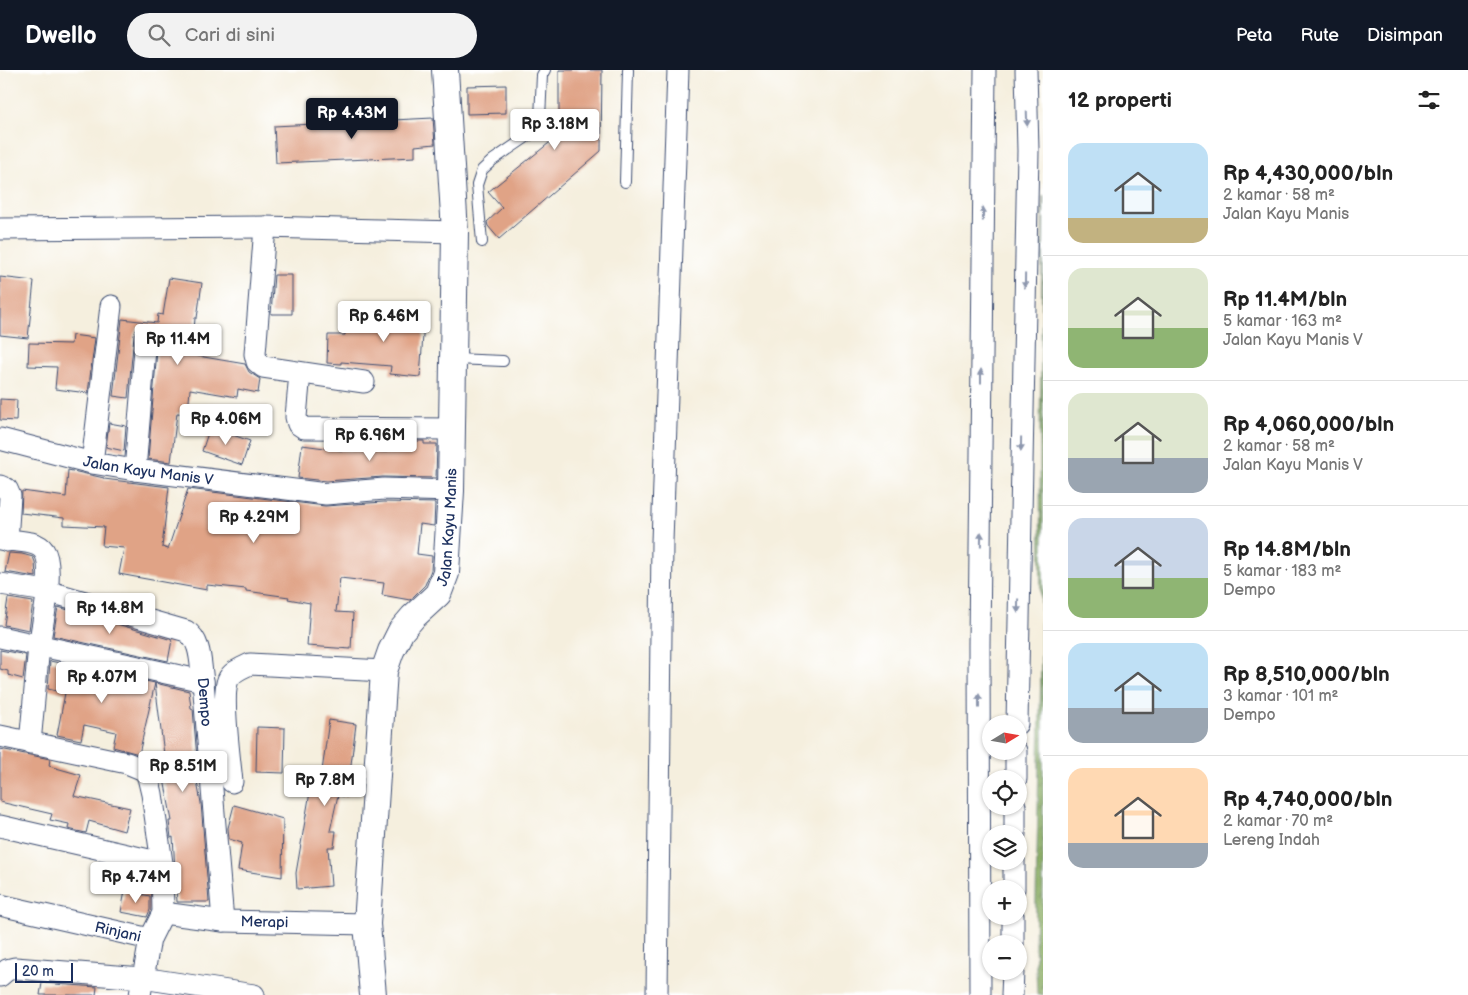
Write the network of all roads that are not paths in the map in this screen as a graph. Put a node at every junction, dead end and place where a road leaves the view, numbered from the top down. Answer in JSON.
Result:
{"nodes":[{"id":1,"x":445,"y":70,"type":"edge"},
{"id":2,"x":546,"y":70,"type":"edge"},
{"id":3,"x":628,"y":70,"type":"edge"},
{"id":4,"x":678,"y":70,"type":"edge"},
{"id":5,"x":985,"y":70,"type":"edge"},
{"id":6,"x":1026,"y":70,"type":"edge"},
{"id":7,"x":625,"y":182,"type":"dead end"},
{"id":8,"x":265,"y":227,"type":"junction"},
{"id":9,"x":0,"y":229,"type":"edge"},
{"id":10,"x":455,"y":232,"type":"junction"},
{"id":11,"x":482,"y":242,"type":"dead end"},
{"id":12,"x":111,"y":306,"type":"dead end"},
{"id":13,"x":146,"y":337,"type":"dead end"},
{"id":14,"x":453,"y":359,"type":"junction"},
{"id":15,"x":503,"y":361,"type":"dead end"},
{"id":16,"x":300,"y":374,"type":"junction"},
{"id":17,"x":364,"y":382,"type":"dead end"},
{"id":18,"x":452,"y":429,"type":"junction"},
{"id":19,"x":0,"y":439,"type":"edge"},
{"id":20,"x":92,"y":463,"type":"junction"},
{"id":21,"x":134,"y":470,"type":"junction"},
{"id":22,"x":0,"y":486,"type":"edge"},
{"id":23,"x":450,"y":491,"type":"junction"},
{"id":24,"x":4,"y":540,"type":"edge"},
{"id":25,"x":0,"y":584,"type":"edge"},
{"id":26,"x":47,"y":591,"type":"junction"},
{"id":27,"x":0,"y":637,"type":"edge"},
{"id":28,"x":39,"y":647,"type":"junction"},
{"id":29,"x":384,"y":670,"type":"junction"},
{"id":30,"x":203,"y":681,"type":"junction"},
{"id":31,"x":1016,"y":715,"type":"edge"},
{"id":32,"x":0,"y":736,"type":"edge"},
{"id":33,"x":30,"y":743,"type":"junction"},
{"id":34,"x":232,"y":782,"type":"dead end"},
{"id":35,"x":0,"y":826,"type":"edge"},
{"id":36,"x":162,"y":863,"type":"junction"},
{"id":37,"x":0,"y":904,"type":"edge"},
{"id":38,"x":163,"y":912,"type":"junction"},
{"id":39,"x":223,"y":921,"type":"junction"},
{"id":40,"x":367,"y":924,"type":"junction"},
{"id":41,"x":150,"y":939,"type":"junction"},
{"id":42,"x":0,"y":976,"type":"edge"},
{"id":43,"x":1013,"y":980,"type":"edge"},
{"id":44,"x":141,"y":987,"type":"edge"},
{"id":45,"x":254,"y":995,"type":"edge"},
{"id":46,"x":373,"y":995,"type":"edge"},
{"id":47,"x":657,"y":995,"type":"edge"},
{"id":48,"x":980,"y":995,"type":"edge"},
{"id":49,"x":1012,"y":995,"type":"edge"}],
"edges":[{"from":1,"to":10,"type":"street","name":"Jalan Kayu Manis"},
{"from":2,"to":11,"type":"lane"},
{"from":3,"to":7,"type":"lane"},
{"from":4,"to":47,"type":"street"},
{"from":48,"to":5,"type":"street","one_way":true},
{"from":6,"to":31,"type":"street","one_way":true},
{"from":8,"to":9,"type":"street"},
{"from":8,"to":10,"type":"street"},
{"from":8,"to":16,"type":"street"},
{"from":10,"to":14,"type":"street","name":"Jalan Kayu Manis"},
{"from":12,"to":20,"type":"street"},
{"from":13,"to":21,"type":"street"},
{"from":14,"to":15,"type":"lane"},
{"from":14,"to":18,"type":"street","name":"Jalan Kayu Manis"},
{"from":16,"to":17,"type":"street"},
{"from":16,"to":18,"type":"street"},
{"from":18,"to":23,"type":"street","name":"Jalan Kayu Manis"},
{"from":19,"to":20,"type":"street","name":"Jalan Kayu Manis V"},
{"from":20,"to":21,"type":"street","name":"Jalan Kayu Manis V"},
{"from":21,"to":23,"type":"street","name":"Jalan Kayu Manis V"},
{"from":22,"to":24,"type":"street"},
{"from":23,"to":29,"type":"street","name":"Jalan Kayu Manis"},
{"from":24,"to":26,"type":"street"},
{"from":25,"to":26,"type":"street","name":"Dempo"},
{"from":26,"to":28,"type":"street"},
{"from":26,"to":30,"type":"street","name":"Dempo"},
{"from":27,"to":28,"type":"street"},
{"from":28,"to":30,"type":"street"},
{"from":28,"to":33,"type":"street"},
{"from":29,"to":34,"type":"street"},
{"from":29,"to":40,"type":"street","name":"Jalan Kayu Manis"},
{"from":30,"to":39,"type":"street","name":"Dempo"},
{"from":32,"to":33,"type":"street"},
{"from":33,"to":36,"type":"street"},
{"from":35,"to":36,"type":"street"},
{"from":36,"to":38,"type":"street"},
{"from":37,"to":41,"type":"street","name":"Rinjani"},
{"from":38,"to":39,"type":"street","name":"Merapi"},
{"from":38,"to":41,"type":"street"},
{"from":39,"to":40,"type":"street","name":"Merapi"},
{"from":40,"to":46,"type":"street","name":"Jalan Kayu Manis"},
{"from":41,"to":44,"type":"street"},
{"from":42,"to":44,"type":"street"},
{"from":43,"to":49,"type":"street"},
{"from":44,"to":45,"type":"street"}]}
